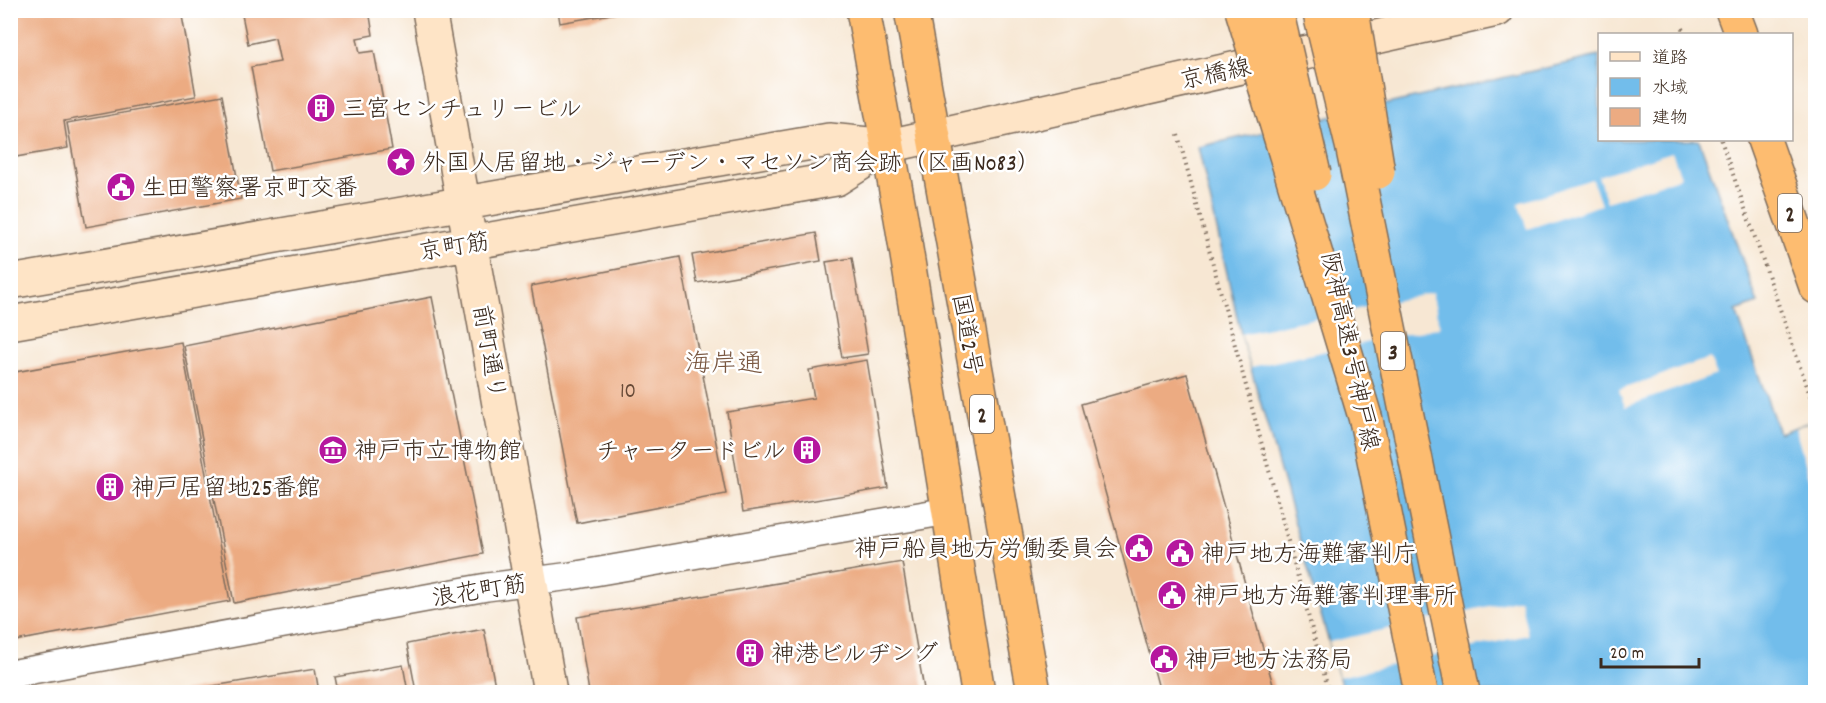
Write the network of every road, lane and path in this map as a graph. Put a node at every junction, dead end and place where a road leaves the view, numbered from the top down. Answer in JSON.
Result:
{"nodes":[{"id":1,"x":429,"y":10,"type":"edge"},
{"id":2,"x":863,"y":10,"type":"edge"},
{"id":3,"x":911,"y":10,"type":"edge"},
{"id":4,"x":1242,"y":10,"type":"edge"},
{"id":5,"x":1276,"y":10,"type":"edge"},
{"id":6,"x":1319,"y":10,"type":"edge"},
{"id":7,"x":1352,"y":10,"type":"edge"},
{"id":8,"x":1497,"y":10,"type":"edge"},
{"id":9,"x":1719,"y":10,"type":"edge"},
{"id":10,"x":1732,"y":10,"type":"edge"},
{"id":11,"x":1683,"y":28,"type":"dead end"},
{"id":12,"x":1685,"y":33,"type":"edge"},
{"id":13,"x":1727,"y":33,"type":"edge"},
{"id":14,"x":1741,"y":33,"type":"edge"},
{"id":15,"x":933,"y":135,"type":"junction"},
{"id":16,"x":1178,"y":135,"type":"dead end"},
{"id":17,"x":1721,"y":141,"type":"edge"},
{"id":18,"x":1764,"y":141,"type":"edge"},
{"id":19,"x":1778,"y":141,"type":"edge"},
{"id":20,"x":888,"y":146,"type":"junction"},
{"id":21,"x":462,"y":203,"type":"junction"},
{"id":22,"x":469,"y":244,"type":"junction"},
{"id":23,"x":1815,"y":248,"type":"edge"},
{"id":24,"x":10,"y":282,"type":"edge"},
{"id":25,"x":1815,"y":287,"type":"edge"},
{"id":26,"x":10,"y":322,"type":"edge"},
{"id":27,"x":1815,"y":396,"type":"edge"},
{"id":28,"x":1405,"y":414,"type":"junction"},
{"id":29,"x":1366,"y":420,"type":"junction"},
{"id":30,"x":948,"y":511,"type":"junction"},
{"id":31,"x":531,"y":582,"type":"junction"},
{"id":32,"x":10,"y":674,"type":"edge"},
{"id":33,"x":550,"y":693,"type":"edge"},
{"id":34,"x":978,"y":693,"type":"edge"},
{"id":35,"x":1034,"y":693,"type":"edge"},
{"id":36,"x":1329,"y":693,"type":"edge"},
{"id":37,"x":1421,"y":693,"type":"edge"},
{"id":38,"x":1463,"y":693,"type":"edge"}],
"edges":[{"from":1,"to":21,"type":"street","name":"前町通り"},
{"from":2,"to":20,"type":"highway","name":"国道2号","number":"2"},
{"from":3,"to":15,"type":"highway","name":"国道2号","number":"2"},
{"from":4,"to":29,"type":"highway","number":"3","bridge":true},
{"from":5,"to":29,"type":"highway","name":"阪神高速3号神戸線","number":"3","bridge":true},
{"from":6,"to":28,"type":"highway","name":"阪神高速3号神戸線","number":"3","bridge":true},
{"from":7,"to":28,"type":"highway","number":"3","bridge":true},
{"from":8,"to":15,"type":"street","name":"京橋線"},
{"from":9,"to":13,"type":"highway"},
{"from":10,"to":14,"type":"highway"},
{"from":11,"to":12,"type":"path"},
{"from":15,"to":20,"type":"street","name":"京町筋"},
{"from":15,"to":35,"type":"highway","name":"国道2号","number":"2"},
{"from":16,"to":36,"type":"path"},
{"from":17,"to":27,"type":"path"},
{"from":18,"to":25,"type":"highway","number":"2"},
{"from":19,"to":23,"type":"highway","number":"2"},
{"from":20,"to":21,"type":"street","name":"京町筋"},
{"from":20,"to":22,"type":"street","name":"京町筋"},
{"from":20,"to":30,"type":"highway","name":"国道2号","number":"2"},
{"from":21,"to":22,"type":"street","name":"前町通り"},
{"from":21,"to":24,"type":"street","name":"京町筋"},
{"from":22,"to":26,"type":"street","name":"京町筋"},
{"from":22,"to":31,"type":"street","name":"前町通り"},
{"from":28,"to":38,"type":"highway","name":"阪神高速3号神戸線","number":"3","bridge":true},
{"from":29,"to":37,"type":"highway","name":"阪神高速3号神戸線","number":"3"},
{"from":30,"to":31,"type":"street","name":"浪花町筋"},
{"from":30,"to":34,"type":"highway","name":"国道2号","number":"2"},
{"from":31,"to":32,"type":"street","name":"浪花町筋"},
{"from":31,"to":33,"type":"street","name":"前町通り"}]}
